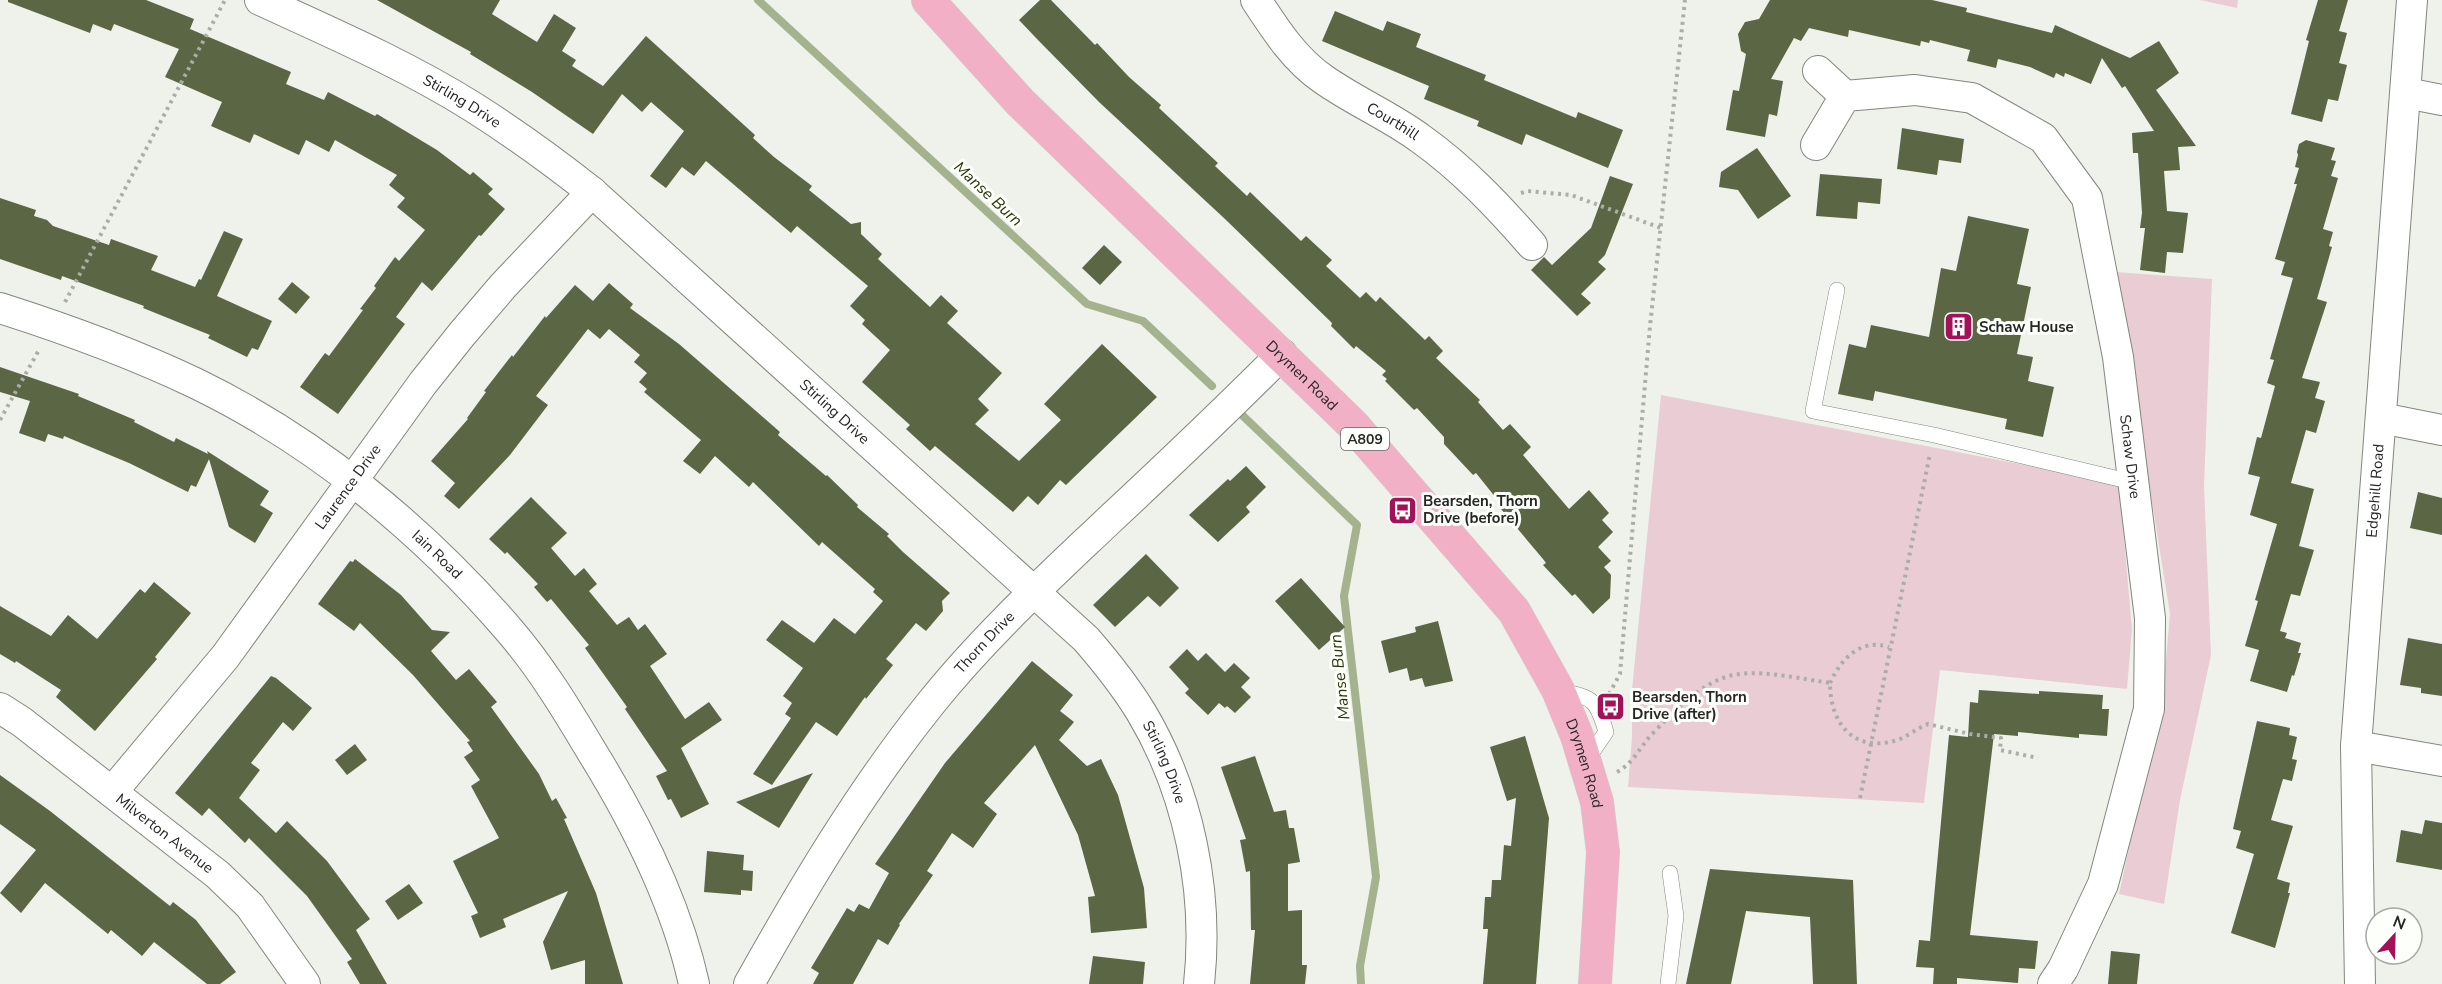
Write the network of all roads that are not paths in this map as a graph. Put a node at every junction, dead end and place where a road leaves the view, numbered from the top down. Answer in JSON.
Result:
{"nodes":[{"id":1,"x":260,"y":0,"type":"edge"},
{"id":2,"x":928,"y":0,"type":"edge"},
{"id":3,"x":1256,"y":0,"type":"edge"},
{"id":4,"x":2412,"y":0,"type":"edge"},
{"id":5,"x":1818,"y":71,"type":"dead end"},
{"id":6,"x":2406,"y":93,"type":"junction"},
{"id":7,"x":1845,"y":96,"type":"junction"},
{"id":8,"x":2442,"y":100,"type":"edge"},
{"id":9,"x":1816,"y":145,"type":"dead end"},
{"id":10,"x":592,"y":192,"type":"junction"},
{"id":11,"x":1532,"y":245,"type":"dead end"},
{"id":12,"x":1837,"y":290,"type":"dead end"},
{"id":13,"x":0,"y":308,"type":"edge"},
{"id":14,"x":1282,"y":354,"type":"junction"},
{"id":15,"x":2381,"y":418,"type":"junction"},
{"id":16,"x":2442,"y":430,"type":"edge"},
{"id":17,"x":354,"y":482,"type":"junction"},
{"id":18,"x":2132,"y":482,"type":"junction"},
{"id":19,"x":1035,"y":591,"type":"junction"},
{"id":20,"x":1558,"y":690,"type":"junction"},
{"id":21,"x":0,"y":708,"type":"edge"},
{"id":22,"x":2356,"y":746,"type":"junction"},
{"id":23,"x":2442,"y":761,"type":"edge"},
{"id":24,"x":1589,"y":773,"type":"junction"},
{"id":25,"x":112,"y":792,"type":"junction"},
{"id":26,"x":1670,"y":873,"type":"dead end"},
{"id":27,"x":305,"y":984,"type":"edge"},
{"id":28,"x":694,"y":984,"type":"edge"},
{"id":29,"x":749,"y":984,"type":"edge"},
{"id":30,"x":1199,"y":984,"type":"edge"},
{"id":31,"x":1595,"y":984,"type":"edge"},
{"id":32,"x":1668,"y":984,"type":"edge"},
{"id":33,"x":2053,"y":984,"type":"edge"},
{"id":34,"x":2360,"y":984,"type":"edge"}],
"edges":[{"from":1,"to":10,"type":"street","name":"Stirling Drive"},
{"from":2,"to":14,"type":"main road","name":"Drymen Road","number":"A809"},
{"from":3,"to":11,"type":"street","name":"Courthill"},
{"from":4,"to":6,"type":"street","name":"Edgehill Road"},
{"from":5,"to":7,"type":"street"},
{"from":6,"to":8,"type":"street"},
{"from":6,"to":15,"type":"street","name":"Edgehill Road"},
{"from":7,"to":9,"type":"street"},
{"from":7,"to":18,"type":"street","name":"Schaw Drive"},
{"from":10,"to":17,"type":"street","name":"Laurence Drive"},
{"from":10,"to":19,"type":"street","name":"Stirling Drive"},
{"from":12,"to":18,"type":"lane"},
{"from":13,"to":17,"type":"street","name":"Iain Road"},
{"from":14,"to":19,"type":"street","name":"Thorn Drive"},
{"from":14,"to":20,"type":"main road","name":"Drymen Road","number":"A809"},
{"from":15,"to":16,"type":"street"},
{"from":15,"to":22,"type":"street","name":"Edgehill Road"},
{"from":17,"to":25,"type":"street","name":"Laurence Drive"},
{"from":17,"to":28,"type":"street","name":"Iain Road"},
{"from":18,"to":33,"type":"street","name":"Schaw Drive"},
{"from":19,"to":29,"type":"street","name":"Thorn Drive"},
{"from":19,"to":30,"type":"street","name":"Stirling Drive"},
{"from":20,"to":24,"type":"main road","name":"Drymen Road","number":"A809"},
{"from":20,"to":24,"type":"lane"},
{"from":21,"to":25,"type":"street","name":"Milverton Avenue"},
{"from":22,"to":23,"type":"street"},
{"from":22,"to":34,"type":"street","name":"Edgehill Road"},
{"from":24,"to":31,"type":"main road","name":"Drymen Road","number":"A809"},
{"from":25,"to":27,"type":"street","name":"Milverton Avenue"},
{"from":26,"to":32,"type":"lane"}]}
